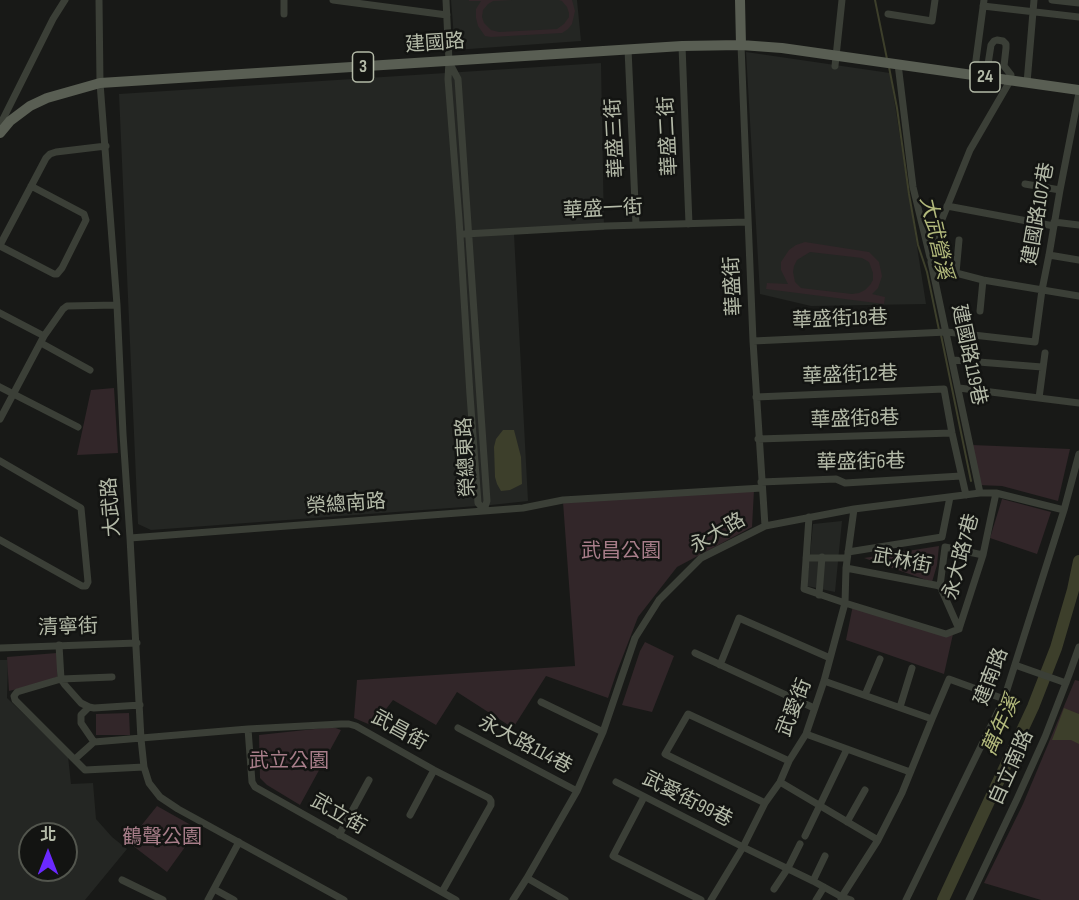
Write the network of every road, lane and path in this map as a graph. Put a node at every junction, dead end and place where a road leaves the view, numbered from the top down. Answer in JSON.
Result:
{"nodes":[{"id":1,"x":65,"y":0,"type":"edge"},
{"id":2,"x":99,"y":0,"type":"edge"},
{"id":3,"x":284,"y":0,"type":"edge"},
{"id":4,"x":333,"y":0,"type":"edge"},
{"id":5,"x":446,"y":0,"type":"edge"},
{"id":6,"x":740,"y":0,"type":"edge"},
{"id":7,"x":842,"y":0,"type":"edge"},
{"id":8,"x":935,"y":0,"type":"edge"},
{"id":9,"x":1034,"y":0,"type":"edge"},
{"id":10,"x":1052,"y":0,"type":"edge"},
{"id":11,"x":984,"y":3,"type":"edge"},
{"id":12,"x":1079,"y":3,"type":"edge"},
{"id":13,"x":1033,"y":11,"type":"junction"},
{"id":14,"x":284,"y":14,"type":"dead end"},
{"id":15,"x":888,"y":14,"type":"dead end"},
{"id":16,"x":447,"y":15,"type":"junction"},
{"id":17,"x":1079,"y":17,"type":"edge"},
{"id":18,"x":741,"y":45,"type":"junction"},
{"id":19,"x":682,"y":46,"type":"junction"},
{"id":20,"x":628,"y":49,"type":"junction"},
{"id":21,"x":449,"y":61,"type":"junction"},
{"id":22,"x":836,"y":61,"type":"junction"},
{"id":23,"x":891,"y":63,"type":"junction"},
{"id":24,"x":980,"y":76,"type":"junction"},
{"id":25,"x":1010,"y":81,"type":"junction"},
{"id":26,"x":100,"y":83,"type":"junction"},
{"id":27,"x":1028,"y":83,"type":"junction"},
{"id":28,"x":1079,"y":91,"type":"edge"},
{"id":29,"x":0,"y":125,"type":"edge"},
{"id":30,"x":0,"y":133,"type":"edge"},
{"id":31,"x":106,"y":146,"type":"junction"},
{"id":32,"x":455,"y":168,"type":"junction"},
{"id":33,"x":464,"y":168,"type":"junction"},
{"id":34,"x":1025,"y":184,"type":"dead end"},
{"id":35,"x":32,"y":186,"type":"junction"},
{"id":36,"x":1060,"y":190,"type":"junction"},
{"id":37,"x":947,"y":206,"type":"junction"},
{"id":38,"x":747,"y":222,"type":"junction"},
{"id":39,"x":689,"y":224,"type":"junction"},
{"id":40,"x":1054,"y":224,"type":"junction"},
{"id":41,"x":636,"y":225,"type":"junction"},
{"id":42,"x":1079,"y":225,"type":"edge"},
{"id":43,"x":469,"y":234,"type":"junction"},
{"id":44,"x":460,"y":235,"type":"junction"},
{"id":45,"x":959,"y":240,"type":"dead end"},
{"id":46,"x":0,"y":245,"type":"edge"},
{"id":47,"x":1049,"y":255,"type":"junction"},
{"id":48,"x":1079,"y":260,"type":"edge"},
{"id":49,"x":931,"y":262,"type":"junction"},
{"id":50,"x":956,"y":273,"type":"junction"},
{"id":51,"x":934,"y":275,"type":"junction"},
{"id":52,"x":983,"y":280,"type":"junction"},
{"id":53,"x":472,"y":284,"type":"junction"},
{"id":54,"x":463,"y":285,"type":"junction"},
{"id":55,"x":1042,"y":290,"type":"junction"},
{"id":56,"x":1079,"y":296,"type":"edge"},
{"id":57,"x":117,"y":304,"type":"junction"},
{"id":58,"x":980,"y":311,"type":"dead end"},
{"id":59,"x":0,"y":313,"type":"edge"},
{"id":60,"x":947,"y":332,"type":"junction"},
{"id":61,"x":43,"y":340,"type":"junction"},
{"id":62,"x":753,"y":340,"type":"junction"},
{"id":63,"x":1035,"y":342,"type":"joint"},
{"id":64,"x":1045,"y":353,"type":"dead end"},
{"id":65,"x":953,"y":360,"type":"junction"},
{"id":66,"x":1042,"y":367,"type":"junction"},
{"id":67,"x":90,"y":370,"type":"dead end"},
{"id":68,"x":0,"y":387,"type":"edge"},
{"id":69,"x":952,"y":393,"type":"junction"},
{"id":70,"x":14,"y":395,"type":"junction"},
{"id":71,"x":756,"y":397,"type":"junction"},
{"id":72,"x":1039,"y":398,"type":"junction"},
{"id":73,"x":1079,"y":403,"type":"edge"},
{"id":74,"x":0,"y":419,"type":"edge"},
{"id":75,"x":78,"y":428,"type":"dead end"},
{"id":76,"x":952,"y":433,"type":"junction"},
{"id":77,"x":758,"y":440,"type":"junction"},
{"id":78,"x":483,"y":445,"type":"junction"},
{"id":79,"x":474,"y":446,"type":"junction"},
{"id":80,"x":1079,"y":454,"type":"edge"},
{"id":81,"x":0,"y":461,"type":"edge"},
{"id":82,"x":961,"y":477,"type":"junction"},
{"id":83,"x":762,"y":485,"type":"junction"},
{"id":84,"x":980,"y":493,"type":"junction"},
{"id":85,"x":996,"y":493,"type":"junction"},
{"id":86,"x":966,"y":495,"type":"junction"},
{"id":87,"x":950,"y":497,"type":"junction"},
{"id":88,"x":563,"y":500,"type":"joint"},
{"id":89,"x":484,"y":510,"type":"junction"},
{"id":90,"x":854,"y":510,"type":"junction"},
{"id":91,"x":1064,"y":510,"type":"junction"},
{"id":92,"x":809,"y":517,"type":"junction"},
{"id":93,"x":765,"y":526,"type":"junction"},
{"id":94,"x":942,"y":537,"type":"junction"},
{"id":95,"x":130,"y":538,"type":"junction"},
{"id":96,"x":0,"y":540,"type":"edge"},
{"id":97,"x":945,"y":547,"type":"junction"},
{"id":98,"x":848,"y":555,"type":"junction"},
{"id":99,"x":983,"y":555,"type":"junction"},
{"id":100,"x":822,"y":557,"type":"junction"},
{"id":101,"x":806,"y":558,"type":"junction"},
{"id":102,"x":846,"y":568,"type":"junction"},
{"id":103,"x":940,"y":586,"type":"junction"},
{"id":104,"x":819,"y":595,"type":"junction"},
{"id":105,"x":845,"y":603,"type":"junction"},
{"id":106,"x":958,"y":629,"type":"junction"},
{"id":107,"x":136,"y":643,"type":"junction"},
{"id":108,"x":59,"y":645,"type":"junction"},
{"id":109,"x":1079,"y":647,"type":"edge"},
{"id":110,"x":0,"y":648,"type":"edge"},
{"id":111,"x":695,"y":653,"type":"dead end"},
{"id":112,"x":830,"y":658,"type":"junction"},
{"id":113,"x":880,"y":659,"type":"dead end"},
{"id":114,"x":720,"y":665,"type":"junction"},
{"id":115,"x":1016,"y":665,"type":"junction"},
{"id":116,"x":912,"y":668,"type":"dead end"},
{"id":117,"x":112,"y":677,"type":"dead end"},
{"id":118,"x":61,"y":679,"type":"junction"},
{"id":119,"x":824,"y":681,"type":"junction"},
{"id":120,"x":1063,"y":681,"type":"junction"},
{"id":121,"x":865,"y":695,"type":"junction"},
{"id":122,"x":1004,"y":699,"type":"junction"},
{"id":123,"x":541,"y":702,"type":"dead end"},
{"id":124,"x":140,"y":705,"type":"junction"},
{"id":125,"x":89,"y":707,"type":"junction"},
{"id":126,"x":900,"y":707,"type":"junction"},
{"id":127,"x":814,"y":708,"type":"junction"},
{"id":128,"x":932,"y":719,"type":"junction"},
{"id":129,"x":458,"y":728,"type":"dead end"},
{"id":130,"x":248,"y":729,"type":"junction"},
{"id":131,"x":603,"y":732,"type":"junction"},
{"id":132,"x":806,"y":734,"type":"junction"},
{"id":133,"x":141,"y":739,"type":"junction"},
{"id":134,"x":94,"y":742,"type":"junction"},
{"id":135,"x":847,"y":749,"type":"junction"},
{"id":136,"x":75,"y":759,"type":"junction"},
{"id":137,"x":789,"y":761,"type":"junction"},
{"id":138,"x":144,"y":767,"type":"junction"},
{"id":139,"x":434,"y":770,"type":"junction"},
{"id":140,"x":910,"y":772,"type":"junction"},
{"id":141,"x":369,"y":780,"type":"dead end"},
{"id":142,"x":616,"y":782,"type":"dead end"},
{"id":143,"x":780,"y":782,"type":"junction"},
{"id":144,"x":865,"y":790,"type":"dead end"},
{"id":145,"x":576,"y":791,"type":"junction"},
{"id":146,"x":644,"y":797,"type":"junction"},
{"id":147,"x":765,"y":803,"type":"junction"},
{"id":148,"x":820,"y":806,"type":"junction"},
{"id":149,"x":410,"y":815,"type":"dead end"},
{"id":150,"x":847,"y":822,"type":"junction"},
{"id":151,"x":339,"y":835,"type":"junction"},
{"id":152,"x":805,"y":836,"type":"dead end"},
{"id":153,"x":878,"y":840,"type":"junction"},
{"id":154,"x":239,"y":842,"type":"junction"},
{"id":155,"x":800,"y":844,"type":"dead end"},
{"id":156,"x":743,"y":847,"type":"junction"},
{"id":157,"x":825,"y":856,"type":"dead end"},
{"id":158,"x":788,"y":868,"type":"junction"},
{"id":159,"x":527,"y":878,"type":"junction"},
{"id":160,"x":122,"y":880,"type":"dead end"},
{"id":161,"x":813,"y":880,"type":"junction"},
{"id":162,"x":824,"y":887,"type":"junction"},
{"id":163,"x":214,"y":889,"type":"junction"},
{"id":164,"x":774,"y":889,"type":"dead end"},
{"id":165,"x":442,"y":892,"type":"junction"},
{"id":166,"x":841,"y":898,"type":"edge"},
{"id":167,"x":163,"y":900,"type":"edge"},
{"id":168,"x":208,"y":900,"type":"edge"},
{"id":169,"x":234,"y":900,"type":"edge"},
{"id":170,"x":344,"y":900,"type":"edge"},
{"id":171,"x":456,"y":900,"type":"edge"},
{"id":172,"x":513,"y":900,"type":"edge"},
{"id":173,"x":565,"y":900,"type":"edge"},
{"id":174,"x":701,"y":900,"type":"edge"},
{"id":175,"x":711,"y":900,"type":"edge"},
{"id":176,"x":816,"y":900,"type":"edge"},
{"id":177,"x":851,"y":900,"type":"edge"},
{"id":178,"x":906,"y":900,"type":"edge"},
{"id":179,"x":969,"y":900,"type":"edge"}],
"edges":[{"from":1,"to":29,"type":"street"},
{"from":2,"to":26,"type":"street","name":"大武路"},
{"from":3,"to":14,"type":"street"},
{"from":4,"to":16,"type":"street"},
{"from":5,"to":16,"type":"street"},
{"from":6,"to":18,"type":"main road"},
{"from":7,"to":22,"type":"street"},
{"from":8,"to":15,"type":"street"},
{"from":9,"to":13,"type":"street"},
{"from":10,"to":12,"type":"street"},
{"from":11,"to":13,"type":"street"},
{"from":11,"to":24,"type":"street"},
{"from":13,"to":17,"type":"street"},
{"from":13,"to":27,"type":"street"},
{"from":16,"to":21,"type":"street"},
{"from":18,"to":19,"type":"main road","name":"建國路","number":"3"},
{"from":18,"to":22,"type":"main road","name":"建國路","number":"24"},
{"from":18,"to":38,"type":"street","name":"華盛街"},
{"from":19,"to":20,"type":"main road","name":"建國路","number":"3"},
{"from":19,"to":39,"type":"street","name":"華盛二街"},
{"from":20,"to":21,"type":"main road","name":"建國路","number":"3"},
{"from":20,"to":41,"type":"street","name":"華盛三街"},
{"from":21,"to":26,"type":"main road","name":"建國路","number":"3"},
{"from":21,"to":32,"type":"street","name":"榮總東路"},
{"from":21,"to":33,"type":"street","name":"榮總東路"},
{"from":22,"to":23,"type":"main road","name":"建國路","number":"24"},
{"from":23,"to":24,"type":"main road","name":"建國路","number":"24"},
{"from":23,"to":49,"type":"street"},
{"from":24,"to":25,"type":"main road","name":"建國路","number":"24"},
{"from":24,"to":25,"type":"street"},
{"from":25,"to":27,"type":"main road","name":"建國路","number":"24"},
{"from":25,"to":37,"type":"street","name":"建國路119巷"},
{"from":26,"to":30,"type":"main road","name":"建國路","number":"3"},
{"from":26,"to":31,"type":"street","name":"大武路"},
{"from":27,"to":28,"type":"main road","name":"建國路","number":"24"},
{"from":28,"to":36,"type":"street","name":"建國路107巷"},
{"from":31,"to":35,"type":"street"},
{"from":31,"to":57,"type":"street","name":"大武路"},
{"from":32,"to":33,"type":"street"},
{"from":32,"to":44,"type":"street","name":"榮總東路"},
{"from":33,"to":43,"type":"street","name":"榮總東路"},
{"from":34,"to":36,"type":"street"},
{"from":35,"to":46,"type":"street"},
{"from":35,"to":46,"type":"street"},
{"from":36,"to":40,"type":"street","name":"建國路107巷"},
{"from":37,"to":40,"type":"street"},
{"from":37,"to":49,"type":"street","name":"建國路119巷"},
{"from":38,"to":39,"type":"street","name":"華盛一街"},
{"from":38,"to":62,"type":"street","name":"華盛街"},
{"from":39,"to":41,"type":"street","name":"華盛一街"},
{"from":40,"to":42,"type":"street"},
{"from":40,"to":47,"type":"street","name":"建國路107巷"},
{"from":41,"to":43,"type":"street","name":"華盛一街"},
{"from":43,"to":44,"type":"street","name":"華盛一街"},
{"from":43,"to":53,"type":"street","name":"榮總東路"},
{"from":44,"to":54,"type":"street","name":"榮總東路"},
{"from":45,"to":50,"type":"street"},
{"from":47,"to":48,"type":"street"},
{"from":47,"to":55,"type":"street","name":"建國路107巷"},
{"from":49,"to":51,"type":"street","name":"建國路119巷"},
{"from":50,"to":51,"type":"street"},
{"from":50,"to":52,"type":"street"},
{"from":51,"to":60,"type":"street","name":"建國路119巷"},
{"from":52,"to":55,"type":"street"},
{"from":52,"to":58,"type":"street"},
{"from":53,"to":54,"type":"street"},
{"from":53,"to":78,"type":"street","name":"榮總東路"},
{"from":54,"to":79,"type":"street","name":"榮總東路"},
{"from":55,"to":56,"type":"street"},
{"from":55,"to":63,"type":"street","name":"建國路107巷"},
{"from":57,"to":61,"type":"street"},
{"from":57,"to":95,"type":"street","name":"大武路"},
{"from":59,"to":61,"type":"street"},
{"from":60,"to":62,"type":"street","name":"華盛街18巷"},
{"from":60,"to":63,"type":"street","name":"華盛街18巷"},
{"from":60,"to":65,"type":"street","name":"建國路119巷"},
{"from":61,"to":67,"type":"street"},
{"from":61,"to":70,"type":"street"},
{"from":62,"to":71,"type":"street","name":"華盛街"},
{"from":64,"to":66,"type":"street"},
{"from":65,"to":66,"type":"street"},
{"from":65,"to":69,"type":"street","name":"建國路119巷"},
{"from":66,"to":72,"type":"street"},
{"from":68,"to":70,"type":"street"},
{"from":69,"to":71,"type":"street","name":"華盛街12巷"},
{"from":69,"to":72,"type":"street","name":"華盛街12巷"},
{"from":69,"to":76,"type":"street"},
{"from":69,"to":84,"type":"street","name":"建國路119巷"},
{"from":70,"to":74,"type":"street"},
{"from":70,"to":75,"type":"street"},
{"from":71,"to":77,"type":"street","name":"華盛街"},
{"from":72,"to":73,"type":"street","name":"華盛街12巷"},
{"from":76,"to":77,"type":"street","name":"華盛街8巷"},
{"from":76,"to":82,"type":"street"},
{"from":77,"to":83,"type":"street","name":"華盛街"},
{"from":78,"to":79,"type":"street"},
{"from":78,"to":89,"type":"street","name":"榮總東路"},
{"from":79,"to":89,"type":"street","name":"榮總東路"},
{"from":80,"to":91,"type":"street","name":"建南路"},
{"from":81,"to":96,"type":"street"},
{"from":82,"to":83,"type":"street","name":"華盛街6巷"},
{"from":82,"to":86,"type":"street"},
{"from":83,"to":88,"type":"street","name":"華盛街6巷"},
{"from":83,"to":93,"type":"street","name":"華盛街"},
{"from":84,"to":85,"type":"street","name":"永大路"},
{"from":84,"to":86,"type":"street","name":"永大路"},
{"from":85,"to":91,"type":"street","name":"永大路"},
{"from":85,"to":99,"type":"street","name":"永大路7巷"},
{"from":86,"to":87,"type":"street","name":"永大路"},
{"from":87,"to":90,"type":"street","name":"永大路"},
{"from":87,"to":94,"type":"street"},
{"from":88,"to":89,"type":"street","name":"榮總南路"},
{"from":89,"to":95,"type":"street","name":"榮總南路"},
{"from":90,"to":92,"type":"street","name":"永大路"},
{"from":90,"to":98,"type":"street","name":"武愛街"},
{"from":91,"to":115,"type":"street","name":"建南路"},
{"from":92,"to":93,"type":"street","name":"永大路"},
{"from":92,"to":101,"type":"street"},
{"from":93,"to":131,"type":"street","name":"永大路"},
{"from":94,"to":97,"type":"street"},
{"from":94,"to":98,"type":"street"},
{"from":95,"to":107,"type":"street","name":"大武路"},
{"from":97,"to":99,"type":"street"},
{"from":97,"to":103,"type":"street"},
{"from":98,"to":100,"type":"street"},
{"from":98,"to":102,"type":"street","name":"武愛街"},
{"from":99,"to":106,"type":"street","name":"永大路7巷"},
{"from":100,"to":101,"type":"street"},
{"from":100,"to":104,"type":"street"},
{"from":101,"to":104,"type":"street"},
{"from":102,"to":103,"type":"street","name":"武林街"},
{"from":102,"to":105,"type":"street","name":"武愛街"},
{"from":103,"to":106,"type":"street","name":"武林街"},
{"from":104,"to":105,"type":"street"},
{"from":105,"to":106,"type":"street"},
{"from":105,"to":112,"type":"street","name":"武愛街"},
{"from":107,"to":108,"type":"street","name":"清寧街"},
{"from":107,"to":124,"type":"street","name":"大武路"},
{"from":108,"to":110,"type":"street","name":"清寧街"},
{"from":108,"to":118,"type":"street"},
{"from":109,"to":120,"type":"street","name":"自立南路"},
{"from":111,"to":114,"type":"street"},
{"from":112,"to":114,"type":"street"},
{"from":112,"to":119,"type":"street","name":"武愛街"},
{"from":113,"to":121,"type":"street"},
{"from":114,"to":127,"type":"street"},
{"from":115,"to":120,"type":"street"},
{"from":115,"to":122,"type":"street","name":"建南路"},
{"from":116,"to":126,"type":"street"},
{"from":117,"to":118,"type":"street"},
{"from":118,"to":125,"type":"street"},
{"from":118,"to":136,"type":"street"},
{"from":119,"to":121,"type":"street"},
{"from":119,"to":127,"type":"street","name":"武愛街"},
{"from":120,"to":179,"type":"street","name":"自立南路"},
{"from":121,"to":126,"type":"street"},
{"from":122,"to":128,"type":"street"},
{"from":122,"to":178,"type":"street","name":"建南路"},
{"from":123,"to":131,"type":"street"},
{"from":124,"to":125,"type":"street"},
{"from":124,"to":133,"type":"street","name":"大武路"},
{"from":125,"to":134,"type":"street"},
{"from":126,"to":128,"type":"street"},
{"from":127,"to":132,"type":"street","name":"武愛街"},
{"from":128,"to":140,"type":"street"},
{"from":129,"to":145,"type":"street","name":"永大路114巷"},
{"from":130,"to":133,"type":"street","name":"武昌街"},
{"from":130,"to":139,"type":"street","name":"武昌街"},
{"from":130,"to":151,"type":"street","name":"武立街"},
{"from":131,"to":145,"type":"street","name":"永大路"},
{"from":132,"to":135,"type":"street"},
{"from":132,"to":137,"type":"street","name":"武愛街"},
{"from":133,"to":134,"type":"street","name":"武昌街"},
{"from":133,"to":138,"type":"street","name":"大武路"},
{"from":134,"to":136,"type":"street"},
{"from":135,"to":140,"type":"street"},
{"from":135,"to":148,"type":"street"},
{"from":136,"to":138,"type":"street"},
{"from":137,"to":143,"type":"street","name":"武愛街"},
{"from":137,"to":147,"type":"street"},
{"from":138,"to":154,"type":"street","name":"大武路"},
{"from":139,"to":149,"type":"street"},
{"from":139,"to":165,"type":"street","name":"武昌街"},
{"from":140,"to":153,"type":"street"},
{"from":141,"to":151,"type":"street"},
{"from":142,"to":146,"type":"street","name":"武愛街99巷"},
{"from":143,"to":147,"type":"street","name":"武愛街"},
{"from":143,"to":148,"type":"street"},
{"from":144,"to":150,"type":"street"},
{"from":145,"to":159,"type":"street","name":"永大路"},
{"from":146,"to":156,"type":"street","name":"武愛街99巷"},
{"from":146,"to":174,"type":"street"},
{"from":147,"to":156,"type":"street","name":"武愛街"},
{"from":148,"to":150,"type":"street"},
{"from":148,"to":152,"type":"street"},
{"from":150,"to":153,"type":"street"},
{"from":151,"to":165,"type":"street","name":"武立街"},
{"from":153,"to":166,"type":"street"},
{"from":154,"to":163,"type":"street"},
{"from":154,"to":170,"type":"street","name":"大武路"},
{"from":155,"to":158,"type":"street"},
{"from":156,"to":158,"type":"street","name":"武愛街99巷"},
{"from":156,"to":175,"type":"street","name":"武愛街"},
{"from":157,"to":161,"type":"street"},
{"from":158,"to":161,"type":"street","name":"武愛街99巷"},
{"from":158,"to":164,"type":"street"},
{"from":159,"to":172,"type":"street","name":"永大路"},
{"from":159,"to":173,"type":"street"},
{"from":160,"to":167,"type":"street"},
{"from":161,"to":162,"type":"street","name":"武愛街99巷"},
{"from":162,"to":166,"type":"street","name":"武愛街99巷"},
{"from":162,"to":176,"type":"street"},
{"from":163,"to":168,"type":"street"},
{"from":163,"to":169,"type":"street"},
{"from":165,"to":171,"type":"street","name":"武立街"},
{"from":166,"to":177,"type":"street","name":"武愛街99巷"}]}
